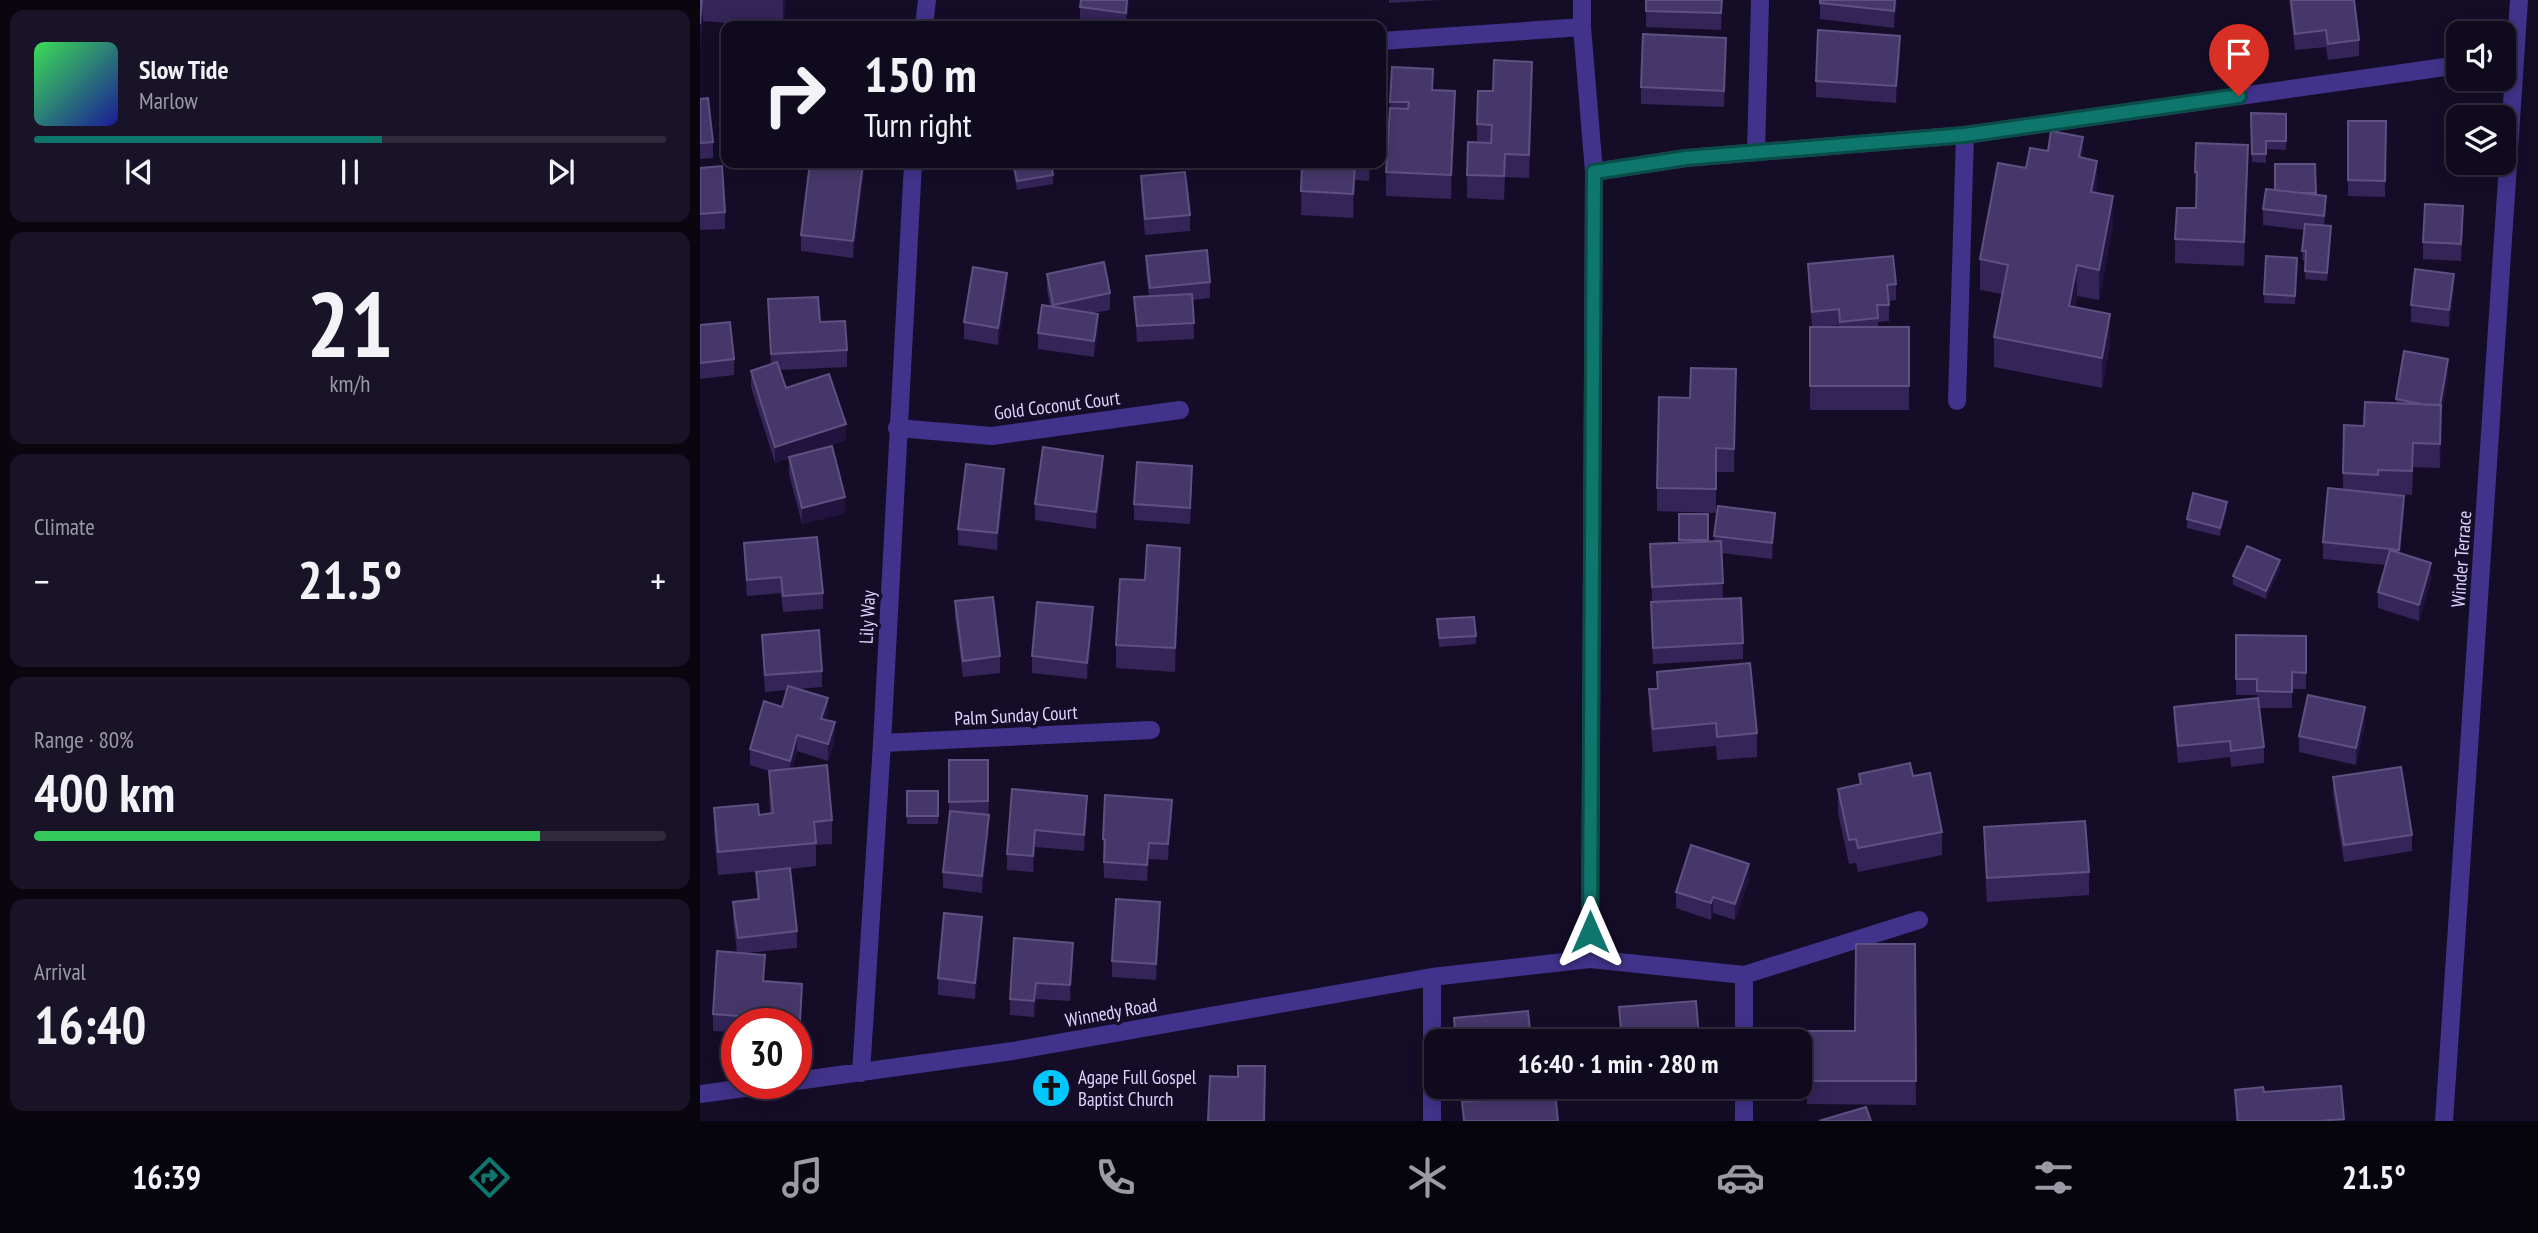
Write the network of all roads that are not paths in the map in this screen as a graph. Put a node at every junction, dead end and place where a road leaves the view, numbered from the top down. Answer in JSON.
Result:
{"nodes":[{"id":1,"x":927,"y":0,"type":"edge"},
{"id":2,"x":1582,"y":0,"type":"edge"},
{"id":3,"x":1760,"y":0,"type":"edge"},
{"id":4,"x":2519,"y":0,"type":"edge"},
{"id":5,"x":925,"y":21,"type":"edge"},
{"id":6,"x":2516,"y":21,"type":"edge"},
{"id":7,"x":1582,"y":27,"type":"junction"},
{"id":8,"x":1386,"y":41,"type":"edge"},
{"id":9,"x":2446,"y":67,"type":"edge"},
{"id":10,"x":2508,"y":91,"type":"edge"},
{"id":11,"x":1965,"y":135,"type":"junction"},
{"id":12,"x":1756,"y":152,"type":"junction"},
{"id":13,"x":912,"y":168,"type":"edge"},
{"id":14,"x":1594,"y":172,"type":"junction"},
{"id":15,"x":1956,"y":401,"type":"dead end"},
{"id":16,"x":1180,"y":410,"type":"dead end"},
{"id":17,"x":897,"y":428,"type":"junction"},
{"id":18,"x":1151,"y":730,"type":"dead end"},
{"id":19,"x":882,"y":743,"type":"junction"},
{"id":20,"x":1919,"y":920,"type":"dead end"},
{"id":21,"x":1590,"y":960,"type":"junction"},
{"id":22,"x":1744,"y":975,"type":"junction"},
{"id":23,"x":1432,"y":977,"type":"junction"},
{"id":24,"x":1744,"y":1029,"type":"edge"},
{"id":25,"x":861,"y":1073,"type":"junction"},
{"id":26,"x":812,"y":1079,"type":"edge"},
{"id":27,"x":721,"y":1091,"type":"edge"},
{"id":28,"x":700,"y":1094,"type":"edge"},
{"id":29,"x":1744,"y":1099,"type":"edge"},
{"id":30,"x":1432,"y":1121,"type":"edge"},
{"id":31,"x":1744,"y":1121,"type":"edge"},
{"id":32,"x":2444,"y":1121,"type":"edge"}],
"edges":[{"from":1,"to":5,"type":"street"},
{"from":2,"to":7,"type":"street"},
{"from":3,"to":12,"type":"street"},
{"from":4,"to":6,"type":"street","name":"Winder Terrace"},
{"from":7,"to":8,"type":"street"},
{"from":7,"to":14,"type":"street"},
{"from":9,"to":11,"type":"street"},
{"from":10,"to":32,"type":"street","name":"Winder Terrace"},
{"from":11,"to":12,"type":"street"},
{"from":11,"to":15,"type":"street"},
{"from":12,"to":14,"type":"street"},
{"from":13,"to":17,"type":"street","name":"Lily Way"},
{"from":14,"to":21,"type":"street"},
{"from":16,"to":17,"type":"street","name":"Gold Coconut Court"},
{"from":17,"to":19,"type":"street","name":"Lily Way"},
{"from":18,"to":19,"type":"street","name":"Palm Sunday Court"},
{"from":19,"to":25,"type":"street","name":"Lily Way"},
{"from":20,"to":22,"type":"street"},
{"from":21,"to":22,"type":"street","name":"Winnedy Road"},
{"from":21,"to":23,"type":"street","name":"Winnedy Road"},
{"from":22,"to":24,"type":"street"},
{"from":23,"to":25,"type":"street","name":"Winnedy Road"},
{"from":23,"to":30,"type":"street"},
{"from":25,"to":26,"type":"street","name":"Winnedy Road"},
{"from":27,"to":28,"type":"street"},
{"from":29,"to":31,"type":"street"}]}
